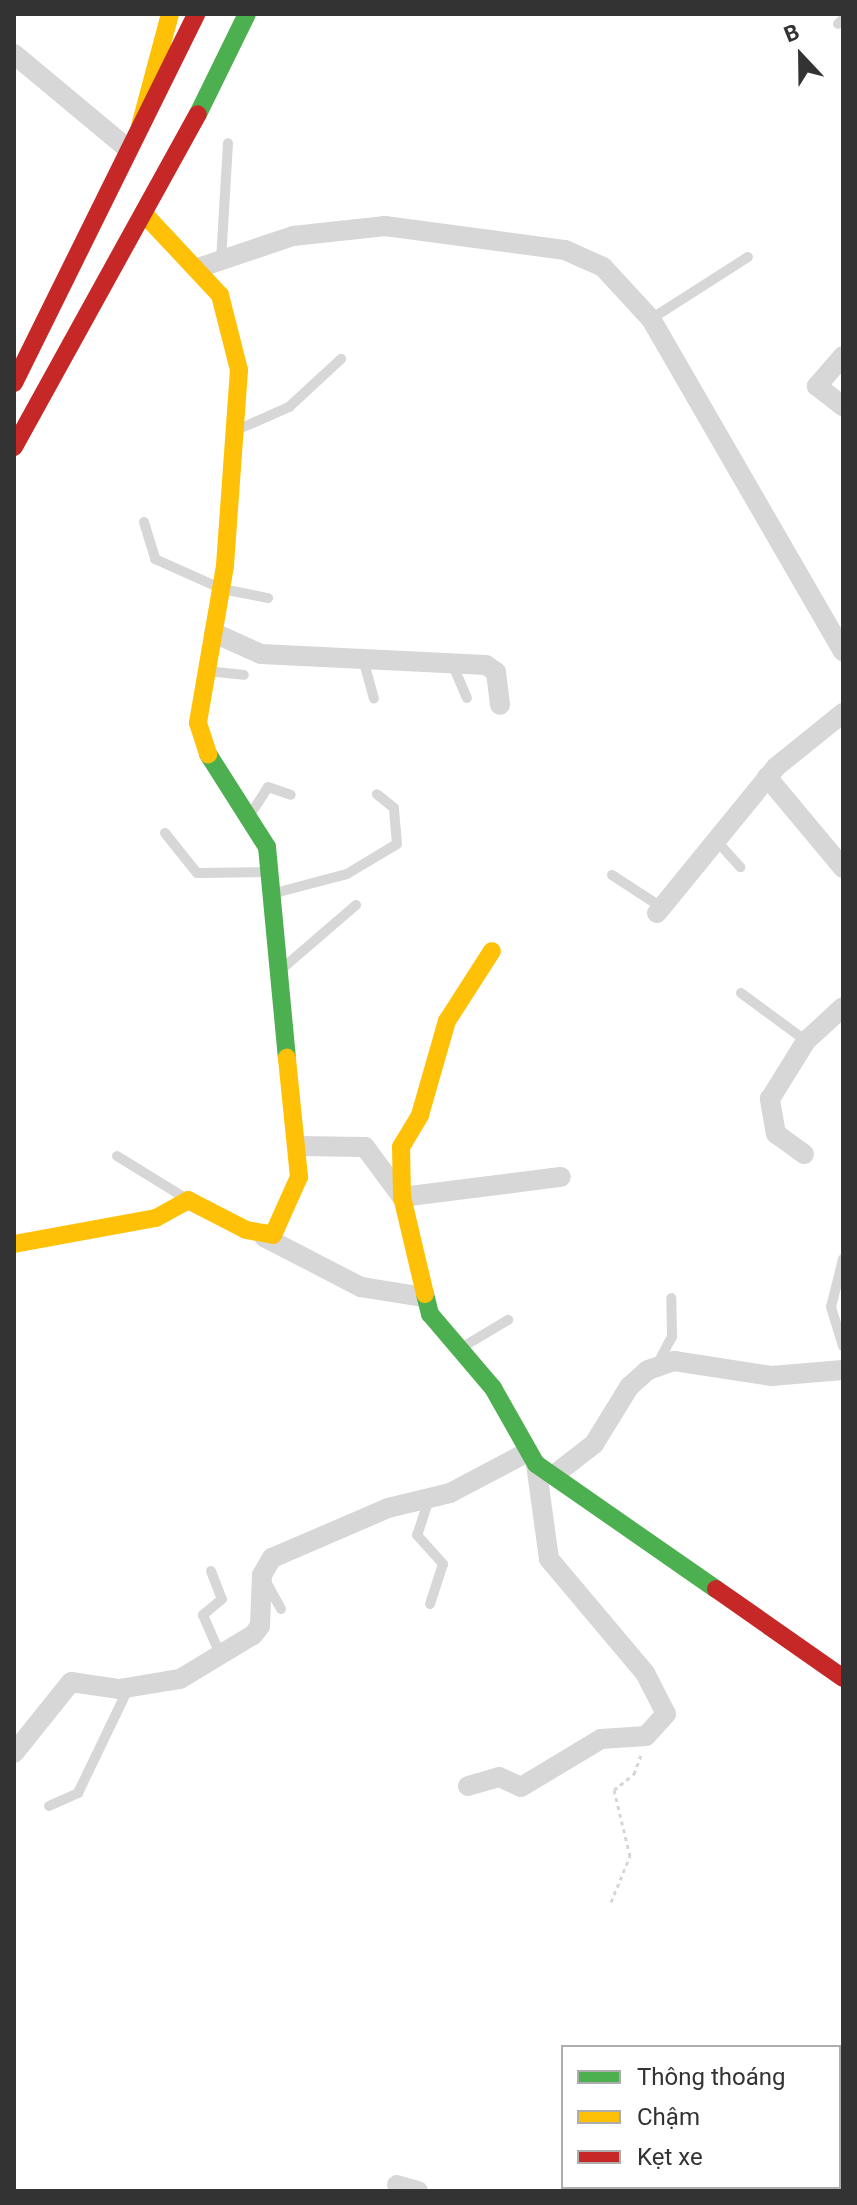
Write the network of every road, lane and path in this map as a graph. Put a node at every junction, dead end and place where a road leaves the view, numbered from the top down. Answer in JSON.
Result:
{"nodes":[{"id":1,"x":170,"y":14,"type":"edge"},
{"id":2,"x":196,"y":14,"type":"edge"},
{"id":3,"x":247,"y":14,"type":"edge"},
{"id":4,"x":14,"y":54,"type":"edge"},
{"id":5,"x":140,"y":126,"type":"junction"},
{"id":6,"x":228,"y":143,"type":"dead end"},
{"id":7,"x":128,"y":149,"type":"junction"},
{"id":8,"x":147,"y":217,"type":"junction"},
{"id":9,"x":748,"y":257,"type":"dead end"},
{"id":10,"x":221,"y":261,"type":"junction"},
{"id":11,"x":198,"y":268,"type":"junction"},
{"id":12,"x":651,"y":319,"type":"junction"},
{"id":13,"x":843,"y":356,"type":"edge"},
{"id":14,"x":341,"y":359,"type":"dead end"},
{"id":15,"x":14,"y":383,"type":"edge"},
{"id":16,"x":843,"y":406,"type":"edge"},
{"id":17,"x":237,"y":429,"type":"junction"},
{"id":18,"x":14,"y":447,"type":"edge"},
{"id":19,"x":144,"y":522,"type":"dead end"},
{"id":20,"x":222,"y":589,"type":"junction"},
{"id":21,"x":268,"y":598,"type":"dead end"},
{"id":22,"x":214,"y":633,"type":"junction"},
{"id":23,"x":843,"y":652,"type":"edge"},
{"id":24,"x":363,"y":659,"type":"junction"},
{"id":25,"x":452,"y":663,"type":"junction"},
{"id":26,"x":205,"y":671,"type":"junction"},
{"id":27,"x":244,"y":675,"type":"dead end"},
{"id":28,"x":467,"y":698,"type":"dead end"},
{"id":29,"x":374,"y":699,"type":"dead end"},
{"id":30,"x":500,"y":705,"type":"dead end"},
{"id":31,"x":843,"y":713,"type":"edge"},
{"id":32,"x":767,"y":777,"type":"junction"},
{"id":33,"x":377,"y":794,"type":"dead end"},
{"id":34,"x":291,"y":795,"type":"dead end"},
{"id":35,"x":248,"y":817,"type":"junction"},
{"id":36,"x":165,"y":833,"type":"dead end"},
{"id":37,"x":715,"y":839,"type":"junction"},
{"id":38,"x":740,"y":867,"type":"dead end"},
{"id":39,"x":843,"y":868,"type":"edge"},
{"id":40,"x":271,"y":872,"type":"junction"},
{"id":41,"x":612,"y":875,"type":"dead end"},
{"id":42,"x":273,"y":893,"type":"junction"},
{"id":43,"x":356,"y":905,"type":"dead end"},
{"id":44,"x":659,"y":910,"type":"joint"},
{"id":45,"x":492,"y":951,"type":"dead end"},
{"id":46,"x":284,"y":967,"type":"junction"},
{"id":47,"x":741,"y":993,"type":"dead end"},
{"id":48,"x":843,"y":1007,"type":"edge"},
{"id":49,"x":806,"y":1041,"type":"junction"},
{"id":50,"x":299,"y":1146,"type":"junction"},
{"id":51,"x":804,"y":1154,"type":"dead end"},
{"id":52,"x":117,"y":1156,"type":"dead end"},
{"id":53,"x":561,"y":1177,"type":"dead end"},
{"id":54,"x":402,"y":1197,"type":"junction"},
{"id":55,"x":188,"y":1200,"type":"junction"},
{"id":56,"x":264,"y":1237,"type":"junction"},
{"id":57,"x":14,"y":1244,"type":"edge"},
{"id":58,"x":843,"y":1259,"type":"edge"},
{"id":59,"x":424,"y":1297,"type":"junction"},
{"id":60,"x":671,"y":1298,"type":"dead end"},
{"id":61,"x":508,"y":1320,"type":"dead end"},
{"id":62,"x":843,"y":1346,"type":"edge"},
{"id":63,"x":456,"y":1351,"type":"junction"},
{"id":64,"x":648,"y":1370,"type":"junction"},
{"id":65,"x":843,"y":1370,"type":"edge"},
{"id":66,"x":531,"y":1459,"type":"junction"},
{"id":67,"x":554,"y":1475,"type":"junction"},
{"id":68,"x":430,"y":1501,"type":"junction"},
{"id":69,"x":211,"y":1571,"type":"dead end"},
{"id":70,"x":262,"y":1575,"type":"junction"},
{"id":71,"x":430,"y":1604,"type":"dead end"},
{"id":72,"x":281,"y":1609,"type":"dead end"},
{"id":73,"x":222,"y":1658,"type":"junction"},
{"id":74,"x":843,"y":1678,"type":"edge"},
{"id":75,"x":132,"y":1685,"type":"junction"},
{"id":76,"x":646,"y":1736,"type":"junction"},
{"id":77,"x":14,"y":1753,"type":"edge"},
{"id":78,"x":468,"y":1786,"type":"dead end"},
{"id":79,"x":49,"y":1806,"type":"dead end"},
{"id":80,"x":611,"y":1902,"type":"dead end"},
{"id":81,"x":397,"y":2185,"type":"dead end"},
{"id":82,"x":418,"y":2191,"type":"edge"}],
"edges":[{"from":1,"to":5,"type":"main road"},
{"from":2,"to":5,"type":"main road"},
{"from":3,"to":8,"type":"main road"},
{"from":4,"to":7,"type":"street"},
{"from":5,"to":7,"type":"main road"},
{"from":6,"to":10,"type":"lane"},
{"from":7,"to":15,"type":"main road"},
{"from":8,"to":11,"type":"main road"},
{"from":8,"to":18,"type":"main road"},
{"from":9,"to":12,"type":"lane"},
{"from":10,"to":11,"type":"street"},
{"from":10,"to":12,"type":"street"},
{"from":11,"to":17,"type":"main road"},
{"from":12,"to":23,"type":"street"},
{"from":13,"to":16,"type":"street"},
{"from":14,"to":17,"type":"lane"},
{"from":17,"to":20,"type":"main road"},
{"from":19,"to":20,"type":"lane"},
{"from":20,"to":21,"type":"lane"},
{"from":20,"to":22,"type":"main road"},
{"from":22,"to":24,"type":"street"},
{"from":22,"to":26,"type":"main road"},
{"from":24,"to":25,"type":"street"},
{"from":24,"to":29,"type":"lane"},
{"from":25,"to":28,"type":"lane"},
{"from":25,"to":30,"type":"street"},
{"from":26,"to":27,"type":"lane"},
{"from":26,"to":35,"type":"main road"},
{"from":31,"to":32,"type":"street"},
{"from":32,"to":37,"type":"street"},
{"from":32,"to":39,"type":"street"},
{"from":33,"to":42,"type":"lane"},
{"from":34,"to":35,"type":"lane"},
{"from":35,"to":40,"type":"main road"},
{"from":36,"to":40,"type":"lane"},
{"from":37,"to":38,"type":"lane"},
{"from":37,"to":44,"type":"street"},
{"from":40,"to":42,"type":"main road"},
{"from":41,"to":44,"type":"lane"},
{"from":42,"to":46,"type":"main road"},
{"from":43,"to":46,"type":"lane"},
{"from":45,"to":54,"type":"main road"},
{"from":46,"to":50,"type":"main road"},
{"from":47,"to":49,"type":"lane"},
{"from":48,"to":49,"type":"street"},
{"from":49,"to":51,"type":"street"},
{"from":50,"to":54,"type":"street"},
{"from":50,"to":56,"type":"main road"},
{"from":52,"to":55,"type":"lane"},
{"from":53,"to":54,"type":"street"},
{"from":54,"to":59,"type":"main road"},
{"from":55,"to":56,"type":"main road"},
{"from":55,"to":57,"type":"main road"},
{"from":56,"to":59,"type":"street"},
{"from":58,"to":62,"type":"lane"},
{"from":59,"to":63,"type":"main road"},
{"from":60,"to":64,"type":"lane"},
{"from":61,"to":63,"type":"lane"},
{"from":63,"to":66,"type":"main road"},
{"from":64,"to":65,"type":"street"},
{"from":64,"to":67,"type":"street"},
{"from":66,"to":67,"type":"main road"},
{"from":66,"to":68,"type":"street"},
{"from":66,"to":76,"type":"street"},
{"from":67,"to":74,"type":"main road"},
{"from":68,"to":70,"type":"street"},
{"from":68,"to":71,"type":"lane"},
{"from":69,"to":73,"type":"lane"},
{"from":70,"to":72,"type":"lane"},
{"from":70,"to":73,"type":"street"},
{"from":73,"to":75,"type":"street"},
{"from":75,"to":77,"type":"street"},
{"from":75,"to":79,"type":"lane"},
{"from":76,"to":78,"type":"street"},
{"from":76,"to":80,"type":"path"},
{"from":81,"to":82,"type":"street"}]}
